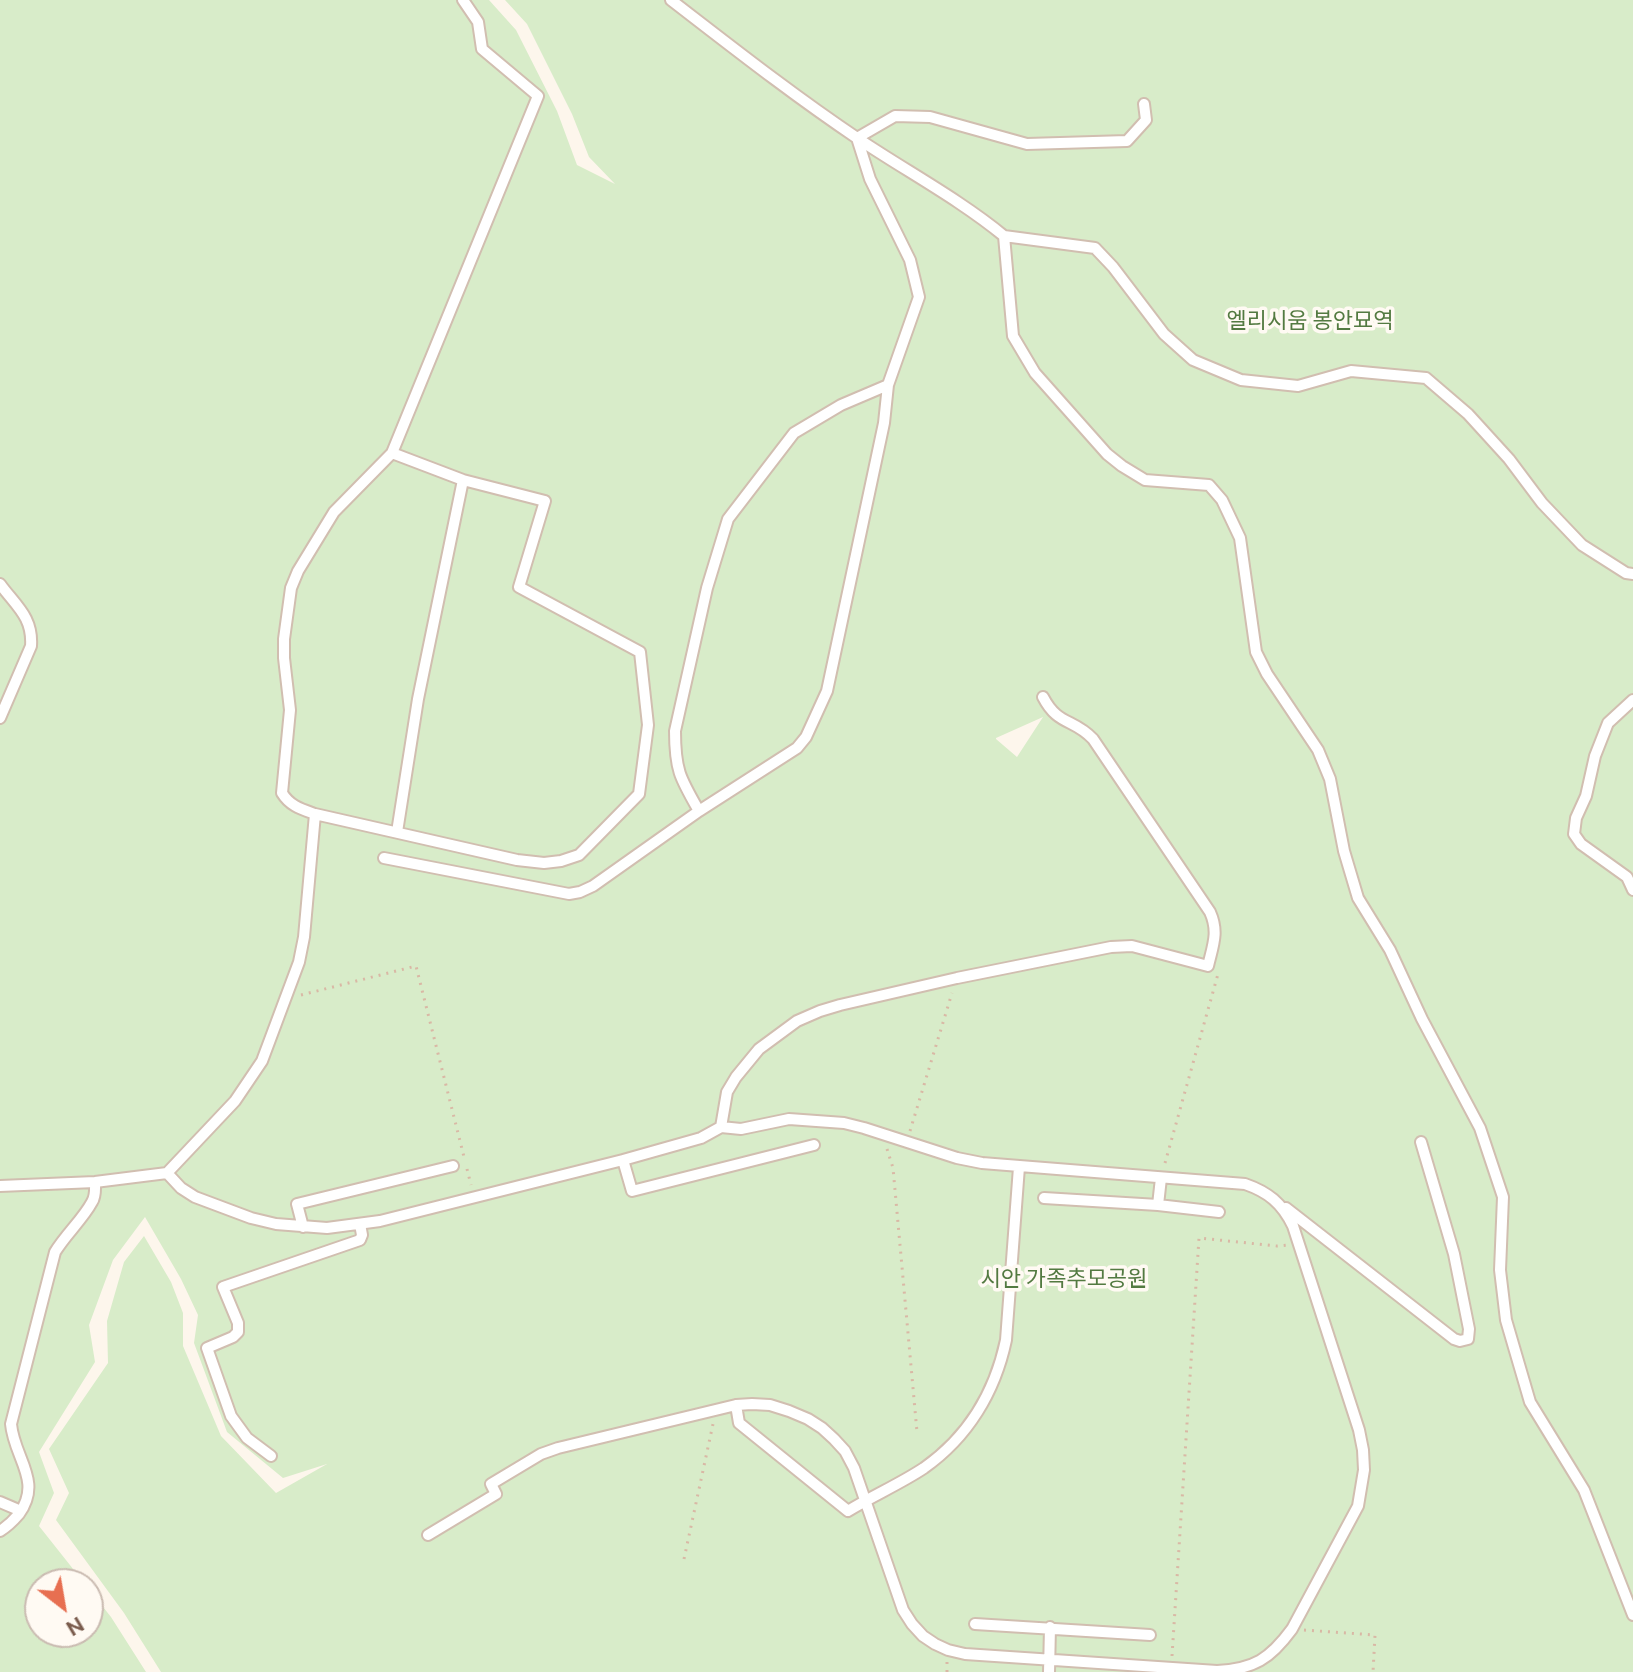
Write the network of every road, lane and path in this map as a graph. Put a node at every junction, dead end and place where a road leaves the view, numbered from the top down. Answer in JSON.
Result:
{"nodes":[{"id":1,"x":463,"y":0,"type":"edge"},
{"id":2,"x":671,"y":0,"type":"edge"},
{"id":3,"x":1144,"y":104,"type":"dead end"},
{"id":4,"x":857,"y":138,"type":"junction"},
{"id":5,"x":1004,"y":236,"type":"junction"},
{"id":6,"x":888,"y":385,"type":"junction"},
{"id":7,"x":392,"y":453,"type":"junction"},
{"id":8,"x":463,"y":480,"type":"junction"},
{"id":9,"x":1633,"y":574,"type":"edge"},
{"id":10,"x":0,"y":584,"type":"edge"},
{"id":11,"x":1043,"y":697,"type":"dead end"},
{"id":12,"x":1633,"y":700,"type":"edge"},
{"id":13,"x":0,"y":718,"type":"edge"},
{"id":14,"x":699,"y":811,"type":"junction"},
{"id":15,"x":315,"y":814,"type":"junction"},
{"id":16,"x":397,"y":832,"type":"junction"},
{"id":17,"x":384,"y":858,"type":"dead end"},
{"id":18,"x":1633,"y":890,"type":"edge"},
{"id":19,"x":1208,"y":966,"type":"junction"},
{"id":20,"x":957,"y":978,"type":"junction"},
{"id":21,"x":286,"y":999,"type":"junction"},
{"id":22,"x":721,"y":1127,"type":"junction"},
{"id":23,"x":882,"y":1134,"type":"junction"},
{"id":24,"x":907,"y":1142,"type":"junction"},
{"id":25,"x":1421,"y":1142,"type":"dead end"},
{"id":26,"x":814,"y":1145,"type":"dead end"},
{"id":27,"x":623,"y":1160,"type":"junction"},
{"id":28,"x":453,"y":1166,"type":"dead end"},
{"id":29,"x":1019,"y":1167,"type":"junction"},
{"id":30,"x":167,"y":1173,"type":"junction"},
{"id":31,"x":1161,"y":1178,"type":"junction"},
{"id":32,"x":95,"y":1182,"type":"junction"},
{"id":33,"x":0,"y":1186,"type":"edge"},
{"id":34,"x":474,"y":1198,"type":"junction"},
{"id":35,"x":1044,"y":1198,"type":"dead end"},
{"id":36,"x":1278,"y":1202,"type":"junction"},
{"id":37,"x":1158,"y":1205,"type":"junction"},
{"id":38,"x":1219,"y":1212,"type":"dead end"},
{"id":39,"x":360,"y":1224,"type":"junction"},
{"id":40,"x":303,"y":1227,"type":"junction"},
{"id":41,"x":1300,"y":1243,"type":"junction"},
{"id":42,"x":736,"y":1405,"type":"junction"},
{"id":43,"x":716,"y":1409,"type":"junction"},
{"id":44,"x":917,"y":1432,"type":"dead end"},
{"id":45,"x":271,"y":1456,"type":"dead end"},
{"id":46,"x":866,"y":1500,"type":"junction"},
{"id":47,"x":0,"y":1502,"type":"edge"},
{"id":48,"x":21,"y":1511,"type":"junction"},
{"id":49,"x":0,"y":1531,"type":"edge"},
{"id":50,"x":428,"y":1535,"type":"dead end"},
{"id":51,"x":684,"y":1559,"type":"dead end"},
{"id":52,"x":1633,"y":1615,"type":"edge"},
{"id":53,"x":975,"y":1624,"type":"dead end"},
{"id":54,"x":1050,"y":1627,"type":"junction"},
{"id":55,"x":1292,"y":1629,"type":"junction"},
{"id":56,"x":1150,"y":1635,"type":"dead end"},
{"id":57,"x":1049,"y":1659,"type":"junction"},
{"id":58,"x":1171,"y":1668,"type":"junction"},
{"id":59,"x":1049,"y":1672,"type":"edge"},
{"id":60,"x":1373,"y":1672,"type":"edge"}],
"edges":[{"from":1,"to":7,"type":"lane"},
{"from":2,"to":4,"type":"lane"},
{"from":3,"to":4,"type":"lane"},
{"from":4,"to":5,"type":"lane"},
{"from":4,"to":6,"type":"lane"},
{"from":5,"to":9,"type":"lane"},
{"from":5,"to":52,"type":"lane"},
{"from":6,"to":14,"type":"lane"},
{"from":6,"to":14,"type":"lane"},
{"from":7,"to":8,"type":"lane"},
{"from":7,"to":15,"type":"lane"},
{"from":8,"to":16,"type":"lane"},
{"from":8,"to":16,"type":"lane"},
{"from":10,"to":13,"type":"lane"},
{"from":11,"to":19,"type":"lane"},
{"from":12,"to":18,"type":"lane"},
{"from":14,"to":17,"type":"lane"},
{"from":15,"to":16,"type":"lane"},
{"from":15,"to":21,"type":"lane"},
{"from":19,"to":20,"type":"lane"},
{"from":19,"to":31,"type":"path"},
{"from":20,"to":22,"type":"lane"},
{"from":20,"to":24,"type":"path"},
{"from":21,"to":30,"type":"lane"},
{"from":21,"to":34,"type":"path"},
{"from":22,"to":23,"type":"lane"},
{"from":22,"to":27,"type":"lane"},
{"from":23,"to":24,"type":"lane"},
{"from":23,"to":44,"type":"path"},
{"from":24,"to":29,"type":"lane"},
{"from":25,"to":36,"type":"lane"},
{"from":26,"to":27,"type":"lane"},
{"from":27,"to":34,"type":"lane"},
{"from":28,"to":40,"type":"lane"},
{"from":29,"to":31,"type":"lane"},
{"from":29,"to":46,"type":"lane"},
{"from":30,"to":32,"type":"lane"},
{"from":30,"to":40,"type":"lane"},
{"from":31,"to":36,"type":"lane"},
{"from":31,"to":37,"type":"lane"},
{"from":32,"to":33,"type":"lane"},
{"from":32,"to":48,"type":"lane"},
{"from":34,"to":39,"type":"lane"},
{"from":35,"to":37,"type":"lane"},
{"from":36,"to":41,"type":"lane"},
{"from":37,"to":38,"type":"lane"},
{"from":39,"to":40,"type":"lane"},
{"from":39,"to":45,"type":"lane"},
{"from":41,"to":55,"type":"lane"},
{"from":41,"to":58,"type":"path"},
{"from":42,"to":43,"type":"lane"},
{"from":42,"to":46,"type":"lane"},
{"from":42,"to":46,"type":"lane"},
{"from":43,"to":50,"type":"lane"},
{"from":43,"to":51,"type":"path"},
{"from":46,"to":57,"type":"lane"},
{"from":47,"to":48,"type":"lane"},
{"from":48,"to":49,"type":"lane"},
{"from":53,"to":54,"type":"lane"},
{"from":54,"to":56,"type":"lane"},
{"from":54,"to":57,"type":"lane"},
{"from":55,"to":58,"type":"lane"},
{"from":55,"to":60,"type":"path"},
{"from":57,"to":58,"type":"lane"},
{"from":57,"to":59,"type":"lane"}]}
